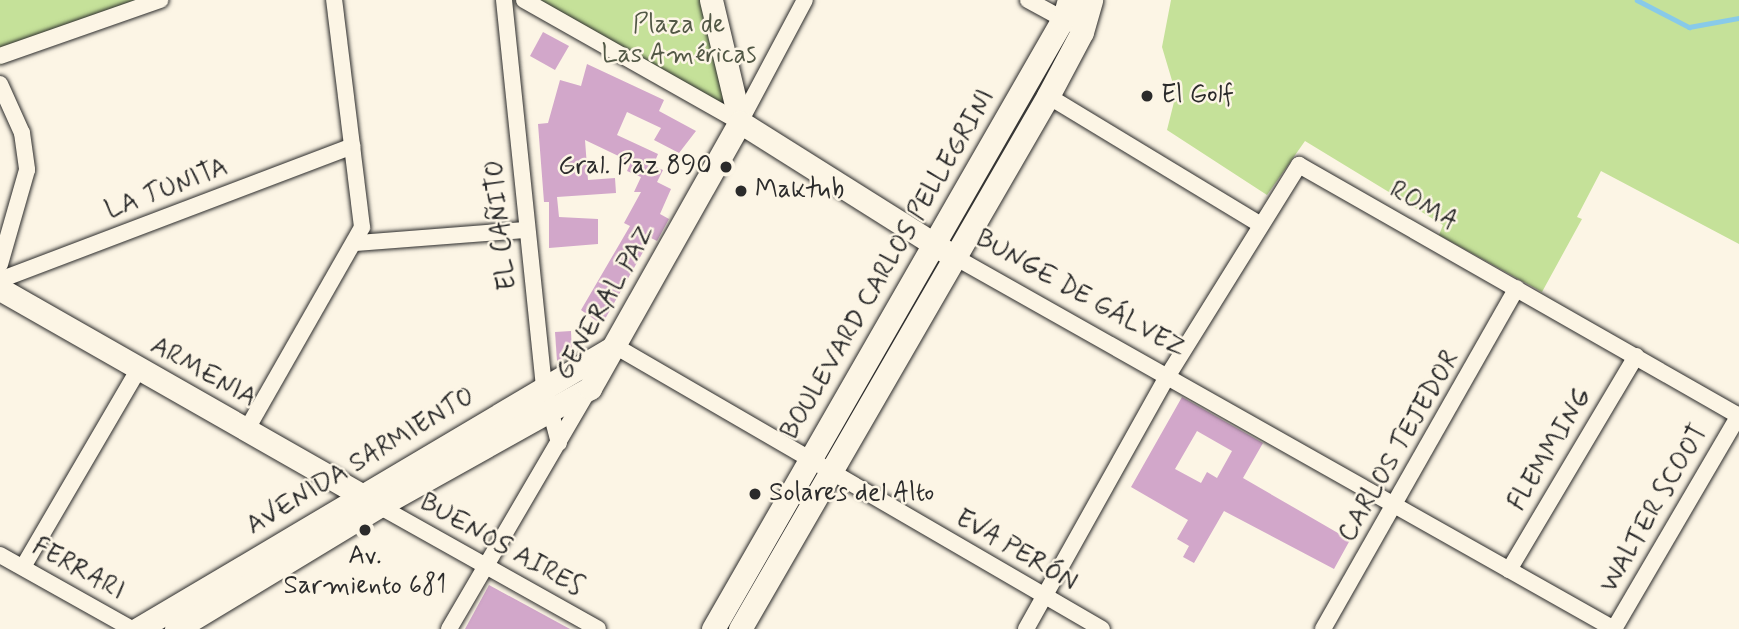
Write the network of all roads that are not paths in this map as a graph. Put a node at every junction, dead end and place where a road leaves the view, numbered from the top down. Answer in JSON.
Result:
{"nodes":[{"id":1,"x":160,"y":0,"type":"edge"},
{"id":2,"x":334,"y":0,"type":"edge"},
{"id":3,"x":504,"y":0,"type":"edge"},
{"id":4,"x":524,"y":0,"type":"edge"},
{"id":5,"x":711,"y":0,"type":"edge"},
{"id":6,"x":805,"y":0,"type":"edge"},
{"id":7,"x":1028,"y":0,"type":"edge"},
{"id":8,"x":1091,"y":0,"type":"edge"},
{"id":9,"x":1066,"y":9,"type":"edge"},
{"id":10,"x":1082,"y":32,"type":"junction"},
{"id":11,"x":0,"y":56,"type":"edge"},
{"id":12,"x":0,"y":84,"type":"edge"},
{"id":13,"x":1048,"y":96,"type":"junction"},
{"id":14,"x":740,"y":122,"type":"junction"},
{"id":15,"x":352,"y":146,"type":"junction"},
{"id":16,"x":1261,"y":225,"type":"junction"},
{"id":17,"x":527,"y":230,"type":"junction"},
{"id":18,"x":357,"y":243,"type":"junction"},
{"id":19,"x":933,"y":243,"type":"junction"},
{"id":20,"x":953,"y":256,"type":"junction"},
{"id":21,"x":0,"y":264,"type":"edge"},
{"id":22,"x":0,"y":280,"type":"edge"},
{"id":23,"x":1517,"y":288,"type":"junction"},
{"id":24,"x":0,"y":289,"type":"edge"},
{"id":25,"x":615,"y":346,"type":"junction"},
{"id":26,"x":1636,"y":356,"type":"junction"},
{"id":27,"x":138,"y":370,"type":"junction"},
{"id":28,"x":1167,"y":377,"type":"junction"},
{"id":29,"x":590,"y":388,"type":"junction"},
{"id":30,"x":546,"y":397,"type":"junction"},
{"id":31,"x":1739,"y":415,"type":"edge"},
{"id":32,"x":247,"y":429,"type":"junction"},
{"id":33,"x":559,"y":443,"type":"junction"},
{"id":34,"x":810,"y":460,"type":"junction"},
{"id":35,"x":830,"y":472,"type":"junction"},
{"id":36,"x":370,"y":500,"type":"junction"},
{"id":37,"x":1396,"y":506,"type":"junction"},
{"id":38,"x":0,"y":555,"type":"edge"},
{"id":39,"x":488,"y":565,"type":"junction"},
{"id":40,"x":23,"y":567,"type":"junction"},
{"id":41,"x":1509,"y":570,"type":"junction"},
{"id":42,"x":1045,"y":595,"type":"junction"},
{"id":43,"x":132,"y":629,"type":"edge"},
{"id":44,"x":138,"y":629,"type":"edge"},
{"id":45,"x":176,"y":629,"type":"edge"},
{"id":46,"x":449,"y":629,"type":"edge"},
{"id":47,"x":598,"y":629,"type":"edge"},
{"id":48,"x":713,"y":629,"type":"edge"},
{"id":49,"x":740,"y":629,"type":"edge"},
{"id":50,"x":1026,"y":629,"type":"edge"},
{"id":51,"x":1102,"y":629,"type":"edge"},
{"id":52,"x":1323,"y":629,"type":"edge"},
{"id":53,"x":1614,"y":629,"type":"edge"}],
"edges":[{"from":1,"to":11,"type":"street"},
{"from":2,"to":15,"type":"street"},
{"from":3,"to":17,"type":"street","name":"EL CAÑITO"},
{"from":4,"to":14,"type":"street","name":"BUNGE DE GÁLVEZ"},
{"from":5,"to":14,"type":"street"},
{"from":6,"to":14,"type":"street","name":"GENERAL PAZ"},
{"from":7,"to":9,"type":"street"},
{"from":8,"to":10,"type":"street","name":"BOULEVARD CARLOS PELLEGRINI"},
{"from":9,"to":10,"type":"street"},
{"from":9,"to":19,"type":"street","name":"BOULEVARD CARLOS PELLEGRINI"},
{"from":10,"to":13,"type":"street","name":"BOULEVARD CARLOS PELLEGRINI"},
{"from":12,"to":21,"type":"street"},
{"from":13,"to":16,"type":"street"},
{"from":13,"to":20,"type":"street","name":"BOULEVARD CARLOS PELLEGRINI"},
{"from":14,"to":19,"type":"street","name":"BUNGE DE GÁLVEZ"},
{"from":14,"to":25,"type":"street","name":"GENERAL PAZ"},
{"from":15,"to":18,"type":"street"},
{"from":15,"to":22,"type":"street","name":"LA TUNITA"},
{"from":16,"to":23,"type":"street","name":"ROMA"},
{"from":16,"to":28,"type":"street","name":"ROMA"},
{"from":17,"to":18,"type":"street"},
{"from":17,"to":30,"type":"street","name":"EL CAÑITO"},
{"from":18,"to":32,"type":"street"},
{"from":19,"to":20,"type":"street","name":"BUNGE DE GÁLVEZ"},
{"from":19,"to":34,"type":"street","name":"BOULEVARD CARLOS PELLEGRINI"},
{"from":20,"to":28,"type":"street","name":"BUNGE DE GÁLVEZ"},
{"from":20,"to":35,"type":"street","name":"BOULEVARD CARLOS PELLEGRINI"},
{"from":23,"to":26,"type":"street","name":"ROMA"},
{"from":23,"to":37,"type":"street","name":"CARLOS TEJEDOR"},
{"from":24,"to":27,"type":"street","name":"ARMENIA"},
{"from":25,"to":29,"type":"street","name":"GENERAL PAZ"},
{"from":25,"to":30,"type":"street","name":"AVENIDA SARMIENTO"},
{"from":25,"to":34,"type":"street","name":"EVA PERÓN"},
{"from":26,"to":31,"type":"street","name":"ROMA"},
{"from":26,"to":41,"type":"street","name":"FLEMMING"},
{"from":27,"to":32,"type":"street","name":"ARMENIA"},
{"from":27,"to":40,"type":"street"},
{"from":28,"to":37,"type":"street","name":"BUNGE DE GÁLVEZ"},
{"from":28,"to":42,"type":"street","name":"ROMA"},
{"from":29,"to":30,"type":"street","name":"AVENIDA SARMIENTO"},
{"from":29,"to":33,"type":"street","name":"GENERAL PAZ"},
{"from":30,"to":33,"type":"street","name":"EL CAÑITO"},
{"from":30,"to":36,"type":"street","name":"AVENIDA SARMIENTO"},
{"from":31,"to":53,"type":"street","name":"WALTER SCOOT"},
{"from":32,"to":36,"type":"street","name":"ARMENIA"},
{"from":33,"to":39,"type":"street","name":"GENERAL PAZ"},
{"from":34,"to":35,"type":"street","name":"EVA PERÓN"},
{"from":34,"to":48,"type":"street","name":"BOULEVARD CARLOS PELLEGRINI"},
{"from":35,"to":42,"type":"street","name":"EVA PERÓN"},
{"from":35,"to":49,"type":"street","name":"BOULEVARD CARLOS PELLEGRINI"},
{"from":36,"to":39,"type":"street","name":"BUENOS AIRES"},
{"from":36,"to":44,"type":"street","name":"AVENIDA SARMIENTO"},
{"from":36,"to":45,"type":"street","name":"AVENIDA SARMIENTO"},
{"from":37,"to":41,"type":"street","name":"BUNGE DE GÁLVEZ"},
{"from":37,"to":52,"type":"street","name":"CARLOS TEJEDOR"},
{"from":38,"to":40,"type":"street","name":"FERRARI"},
{"from":39,"to":46,"type":"street","name":"GENERAL PAZ"},
{"from":39,"to":47,"type":"street","name":"BUENOS AIRES"},
{"from":40,"to":43,"type":"street","name":"FERRARI"},
{"from":41,"to":53,"type":"street","name":"BUNGE DE GÁLVEZ"},
{"from":42,"to":50,"type":"street","name":"ROMA"},
{"from":42,"to":51,"type":"street","name":"EVA PERÓN"}]}
